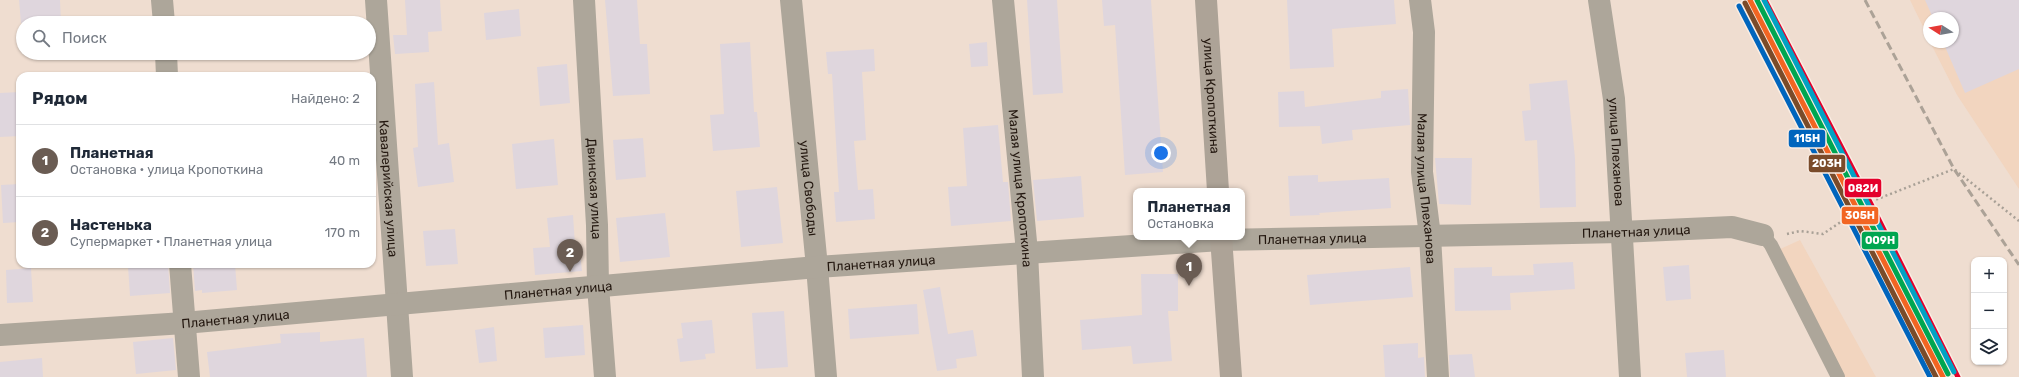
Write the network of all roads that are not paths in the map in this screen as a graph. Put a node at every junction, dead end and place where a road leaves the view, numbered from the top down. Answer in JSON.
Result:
{"nodes":[{"id":1,"x":162,"y":0,"type":"edge"},
{"id":2,"x":376,"y":0,"type":"edge"},
{"id":3,"x":584,"y":0,"type":"edge"},
{"id":4,"x":791,"y":0,"type":"edge"},
{"id":5,"x":1003,"y":0,"type":"edge"},
{"id":6,"x":1206,"y":0,"type":"edge"},
{"id":7,"x":1420,"y":0,"type":"edge"},
{"id":8,"x":1599,"y":0,"type":"edge"},
{"id":9,"x":163,"y":16,"type":"edge"},
{"id":10,"x":167,"y":60,"type":"edge"},
{"id":11,"x":168,"y":72,"type":"edge"},
{"id":12,"x":1218,"y":188,"type":"edge"},
{"id":13,"x":1621,"y":232,"type":"junction"},
{"id":14,"x":1763,"y":234,"type":"joint"},
{"id":15,"x":1430,"y":236,"type":"junction"},
{"id":16,"x":1245,"y":238,"type":"edge"},
{"id":17,"x":1193,"y":240,"type":"edge"},
{"id":18,"x":1221,"y":240,"type":"edge"},
{"id":19,"x":1027,"y":252,"type":"junction"},
{"id":20,"x":817,"y":266,"type":"junction"},
{"id":21,"x":180,"y":268,"type":"edge"},
{"id":22,"x":598,"y":286,"type":"junction"},
{"id":23,"x":398,"y":303,"type":"junction"},
{"id":24,"x":184,"y":323,"type":"junction"},
{"id":25,"x":0,"y":335,"type":"edge"},
{"id":26,"x":189,"y":377,"type":"edge"},
{"id":27,"x":402,"y":377,"type":"edge"},
{"id":28,"x":605,"y":377,"type":"edge"},
{"id":29,"x":826,"y":377,"type":"edge"},
{"id":30,"x":1033,"y":377,"type":"edge"},
{"id":31,"x":1231,"y":377,"type":"edge"},
{"id":32,"x":1438,"y":377,"type":"edge"},
{"id":33,"x":1630,"y":377,"type":"edge"},
{"id":34,"x":1838,"y":377,"type":"edge"}],
"edges":[{"from":1,"to":9,"type":"street"},
{"from":2,"to":23,"type":"street","name":"Кавалерийская улица"},
{"from":3,"to":22,"type":"street","name":"Двинская улица"},
{"from":4,"to":20,"type":"street","name":"улица Свободы"},
{"from":5,"to":19,"type":"street","name":"Малая улица Кропоткина"},
{"from":6,"to":12,"type":"main road","name":"улица Кропоткина"},
{"from":7,"to":15,"type":"street","name":"Малая улица Плеханова"},
{"from":8,"to":13,"type":"street","name":"улица Плеханова"},
{"from":10,"to":11,"type":"street"},
{"from":13,"to":14,"type":"street","name":"Планетная улица"},
{"from":13,"to":15,"type":"street","name":"Планетная улица"},
{"from":13,"to":33,"type":"street","name":"улица Плеханова"},
{"from":14,"to":34,"type":"lane"},
{"from":15,"to":16,"type":"street","name":"Планетная улица"},
{"from":15,"to":32,"type":"street","name":"Малая улица Плеханова"},
{"from":17,"to":19,"type":"street","name":"Планетная улица"},
{"from":18,"to":31,"type":"main road"},
{"from":19,"to":20,"type":"street","name":"Планетная улица"},
{"from":19,"to":30,"type":"street","name":"Малая улица Кропоткина"},
{"from":20,"to":22,"type":"street","name":"Планетная улица"},
{"from":20,"to":29,"type":"street","name":"улица Свободы"},
{"from":21,"to":24,"type":"street"},
{"from":22,"to":23,"type":"street","name":"Планетная улица"},
{"from":22,"to":28,"type":"street","name":"Двинская улица"},
{"from":23,"to":24,"type":"street","name":"Планетная улица"},
{"from":23,"to":27,"type":"street","name":"Кавалерийская улица"},
{"from":24,"to":25,"type":"street","name":"Планетная улица"},
{"from":24,"to":26,"type":"street"}]}
